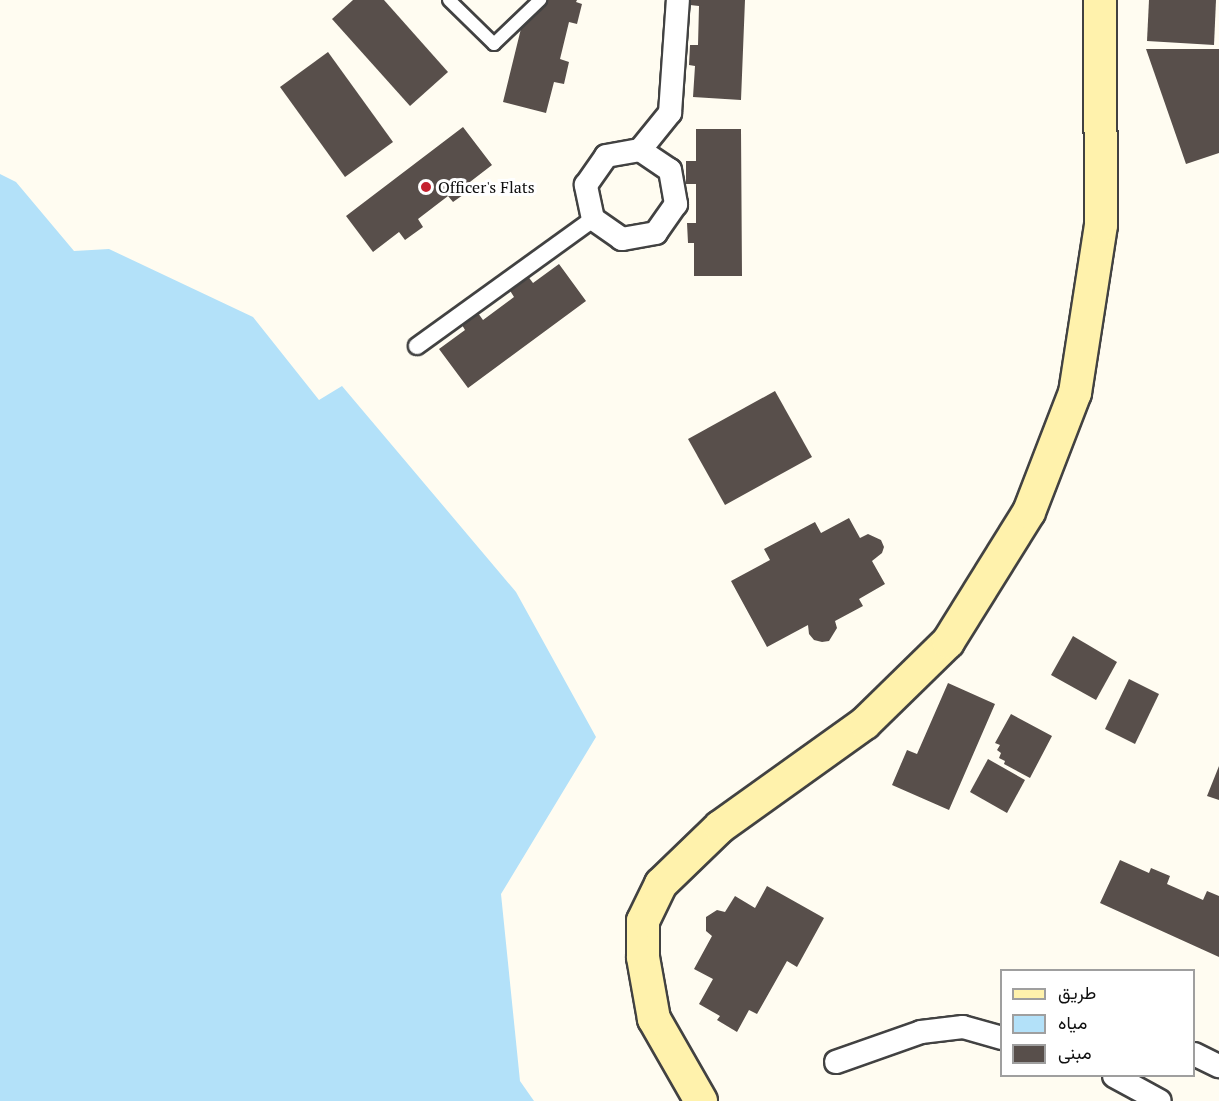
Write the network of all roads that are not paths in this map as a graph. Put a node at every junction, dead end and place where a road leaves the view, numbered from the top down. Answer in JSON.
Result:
{"nodes":[{"id":1,"x":449,"y":0,"type":"edge"},
{"id":2,"x":540,"y":0,"type":"edge"},
{"id":3,"x":678,"y":0,"type":"edge"},
{"id":4,"x":1100,"y":0,"type":"edge"},
{"id":5,"x":640,"y":150,"type":"junction"},
{"id":6,"x":593,"y":219,"type":"junction"},
{"id":7,"x":417,"y":346,"type":"dead end"},
{"id":8,"x":1000,"y":1037,"type":"edge"},
{"id":9,"x":1195,"y":1054,"type":"edge"},
{"id":10,"x":836,"y":1062,"type":"dead end"},
{"id":11,"x":1219,"y":1066,"type":"edge"},
{"id":12,"x":1116,"y":1077,"type":"edge"},
{"id":13,"x":701,"y":1101,"type":"edge"},
{"id":14,"x":1160,"y":1101,"type":"edge"}],
"edges":[{"from":1,"to":2,"type":"lane"},
{"from":3,"to":5,"type":"street"},
{"from":4,"to":13,"type":"main road"},
{"from":5,"to":6,"type":"street"},
{"from":5,"to":6,"type":"street"},
{"from":6,"to":7,"type":"street"},
{"from":8,"to":10,"type":"street"},
{"from":9,"to":11,"type":"street"},
{"from":12,"to":14,"type":"street"}]}
